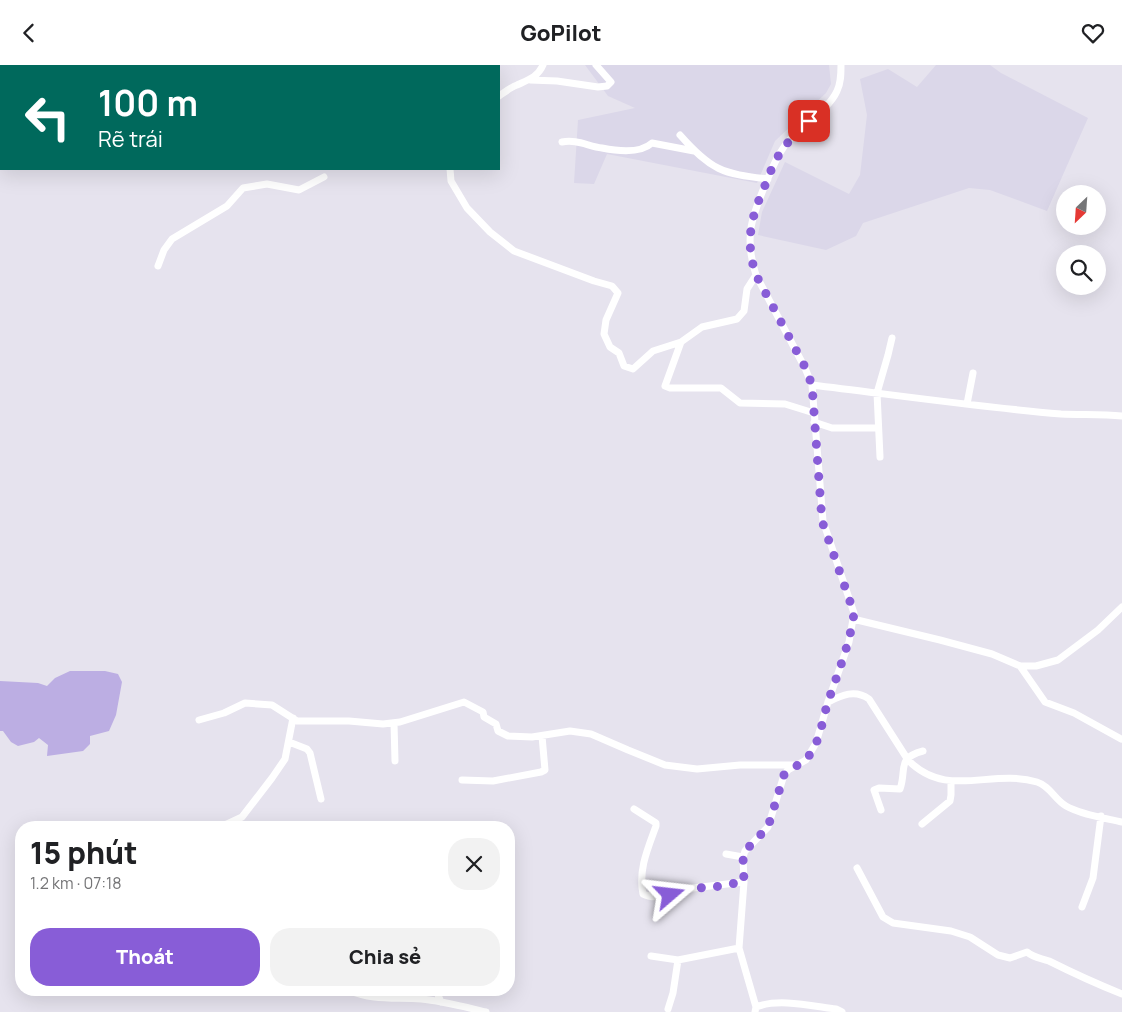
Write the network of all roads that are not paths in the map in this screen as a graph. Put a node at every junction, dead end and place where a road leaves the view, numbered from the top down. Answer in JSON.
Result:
{"nodes":[{"id":1,"x":543,"y":65,"type":"edge"},
{"id":2,"x":596,"y":65,"type":"edge"},
{"id":3,"x":841,"y":65,"type":"edge"},
{"id":4,"x":530,"y":80,"type":"junction"},
{"id":5,"x":500,"y":95,"type":"edge"},
{"id":6,"x":680,"y":135,"type":"dead end"},
{"id":7,"x":562,"y":142,"type":"dead end"},
{"id":8,"x":694,"y":151,"type":"junction"},
{"id":9,"x":450,"y":170,"type":"edge"},
{"id":10,"x":324,"y":177,"type":"dead end"},
{"id":11,"x":768,"y":179,"type":"junction"},
{"id":12,"x":158,"y":266,"type":"dead end"},
{"id":13,"x":756,"y":275,"type":"junction"},
{"id":14,"x":892,"y":338,"type":"dead end"},
{"id":15,"x":681,"y":342,"type":"junction"},
{"id":16,"x":973,"y":373,"type":"dead end"},
{"id":17,"x":812,"y":385,"type":"junction"},
{"id":18,"x":877,"y":393,"type":"junction"},
{"id":19,"x":967,"y":404,"type":"junction"},
{"id":20,"x":814,"y":413,"type":"junction"},
{"id":21,"x":1122,"y":416,"type":"edge"},
{"id":22,"x":814,"y":422,"type":"junction"},
{"id":23,"x":878,"y":428,"type":"junction"},
{"id":24,"x":880,"y":457,"type":"dead end"},
{"id":25,"x":1122,"y":607,"type":"edge"},
{"id":26,"x":853,"y":619,"type":"junction"},
{"id":27,"x":1020,"y":666,"type":"junction"},
{"id":28,"x":828,"y":702,"type":"junction"},
{"id":29,"x":293,"y":718,"type":"junction"},
{"id":30,"x":199,"y":720,"type":"dead end"},
{"id":31,"x":394,"y":723,"type":"junction"},
{"id":32,"x":542,"y":735,"type":"junction"},
{"id":33,"x":1121,"y":739,"type":"edge"},
{"id":34,"x":289,"y":742,"type":"junction"},
{"id":35,"x":923,"y":751,"type":"dead end"},
{"id":36,"x":908,"y":760,"type":"junction"},
{"id":37,"x":394,"y":761,"type":"dead end"},
{"id":38,"x":797,"y":765,"type":"junction"},
{"id":39,"x":462,"y":780,"type":"dead end"},
{"id":40,"x":951,"y":782,"type":"junction"},
{"id":41,"x":321,"y":799,"type":"dead end"},
{"id":42,"x":634,"y":809,"type":"dead end"},
{"id":43,"x":881,"y":810,"type":"dead end"},
{"id":44,"x":1101,"y":816,"type":"junction"},
{"id":45,"x":234,"y":821,"type":"edge"},
{"id":46,"x":1122,"y":821,"type":"edge"},
{"id":47,"x":922,"y":824,"type":"dead end"},
{"id":48,"x":726,"y":854,"type":"dead end"},
{"id":49,"x":743,"y":857,"type":"junction"},
{"id":50,"x":857,"y":869,"type":"dead end"},
{"id":51,"x":744,"y":882,"type":"junction"},
{"id":52,"x":1082,"y":907,"type":"dead end"},
{"id":53,"x":739,"y":949,"type":"junction"},
{"id":54,"x":651,"y":957,"type":"dead end"},
{"id":55,"x":678,"y":960,"type":"junction"},
{"id":56,"x":1122,"y":994,"type":"edge"},
{"id":57,"x":365,"y":996,"type":"edge"},
{"id":58,"x":438,"y":996,"type":"edge"},
{"id":59,"x":441,"y":1003,"type":"junction"},
{"id":60,"x":668,"y":1009,"type":"dead end"},
{"id":61,"x":755,"y":1009,"type":"edge"},
{"id":62,"x":465,"y":1010,"type":"edge"},
{"id":63,"x":486,"y":1012,"type":"edge"},
{"id":64,"x":842,"y":1012,"type":"edge"}],
"edges":[{"from":1,"to":4,"type":"street"},
{"from":2,"to":4,"type":"street"},
{"from":3,"to":11,"type":"street"},
{"from":4,"to":5,"type":"street"},
{"from":6,"to":8,"type":"street"},
{"from":7,"to":8,"type":"street"},
{"from":8,"to":11,"type":"street"},
{"from":9,"to":15,"type":"street"},
{"from":10,"to":12,"type":"street"},
{"from":11,"to":13,"type":"street"},
{"from":13,"to":15,"type":"street"},
{"from":13,"to":17,"type":"street"},
{"from":14,"to":18,"type":"street"},
{"from":15,"to":20,"type":"street"},
{"from":16,"to":19,"type":"street"},
{"from":17,"to":18,"type":"street"},
{"from":17,"to":20,"type":"street"},
{"from":18,"to":19,"type":"street"},
{"from":18,"to":23,"type":"street"},
{"from":19,"to":21,"type":"street"},
{"from":20,"to":22,"type":"street"},
{"from":22,"to":23,"type":"street"},
{"from":22,"to":26,"type":"street"},
{"from":23,"to":24,"type":"street"},
{"from":25,"to":27,"type":"street"},
{"from":26,"to":27,"type":"street"},
{"from":26,"to":28,"type":"street"},
{"from":27,"to":33,"type":"street"},
{"from":28,"to":36,"type":"street"},
{"from":28,"to":38,"type":"street"},
{"from":29,"to":30,"type":"street"},
{"from":29,"to":31,"type":"street"},
{"from":29,"to":34,"type":"street"},
{"from":31,"to":32,"type":"street"},
{"from":31,"to":37,"type":"street"},
{"from":32,"to":38,"type":"street"},
{"from":32,"to":39,"type":"street"},
{"from":34,"to":41,"type":"street"},
{"from":34,"to":45,"type":"street"},
{"from":35,"to":36,"type":"street"},
{"from":36,"to":40,"type":"street"},
{"from":36,"to":43,"type":"street"},
{"from":38,"to":49,"type":"street"},
{"from":40,"to":44,"type":"street"},
{"from":40,"to":47,"type":"street"},
{"from":42,"to":51,"type":"street"},
{"from":44,"to":46,"type":"street"},
{"from":44,"to":52,"type":"street"},
{"from":48,"to":49,"type":"street"},
{"from":49,"to":51,"type":"street"},
{"from":50,"to":56,"type":"street"},
{"from":51,"to":53,"type":"street"},
{"from":53,"to":55,"type":"street"},
{"from":53,"to":61,"type":"street"},
{"from":54,"to":55,"type":"street"},
{"from":55,"to":60,"type":"street"},
{"from":57,"to":59,"type":"street"},
{"from":58,"to":59,"type":"street"},
{"from":59,"to":62,"type":"street"},
{"from":61,"to":64,"type":"street"},
{"from":62,"to":63,"type":"street"}]}
